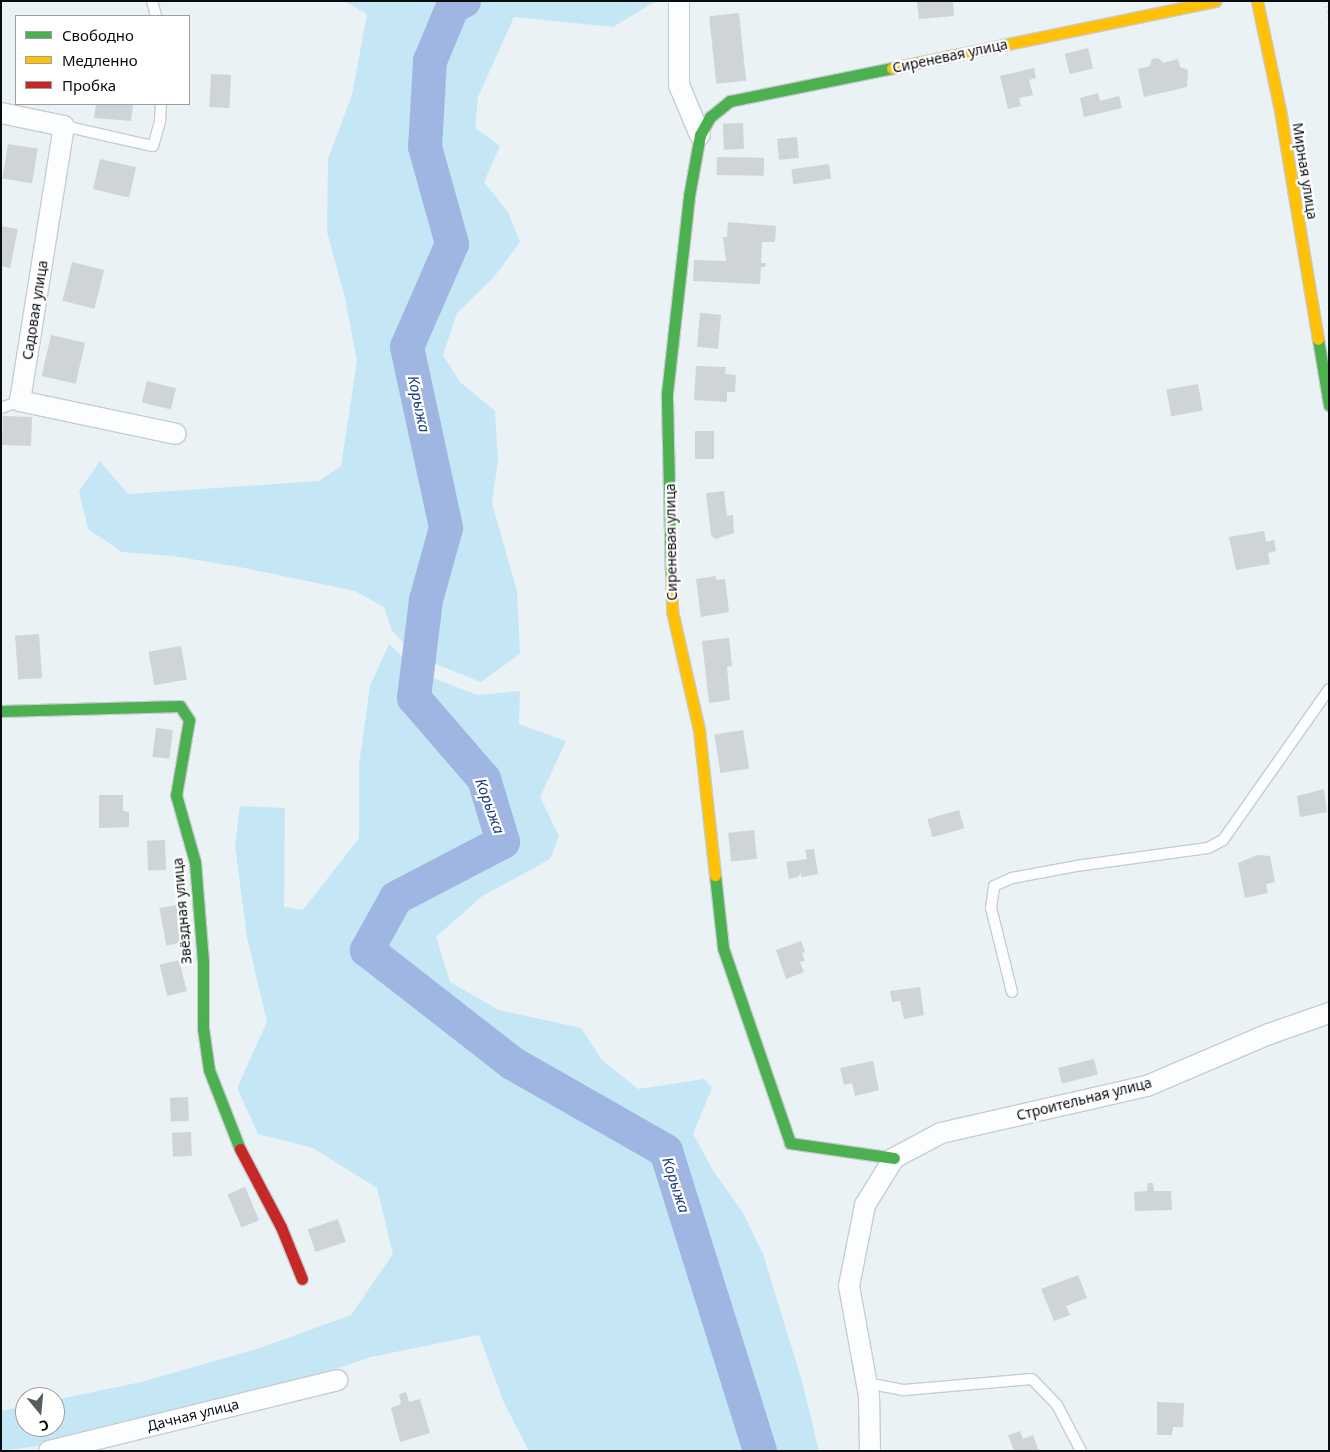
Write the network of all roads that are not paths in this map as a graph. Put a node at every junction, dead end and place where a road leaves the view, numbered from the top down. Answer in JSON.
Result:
{"nodes":[{"id":1,"x":152,"y":1,"type":"edge"},
{"id":2,"x":679,"y":1,"type":"edge"},
{"id":3,"x":1215,"y":1,"type":"edge"},
{"id":4,"x":1257,"y":1,"type":"edge"},
{"id":5,"x":156,"y":15,"type":"edge"},
{"id":6,"x":161,"y":105,"type":"edge"},
{"id":7,"x":1,"y":113,"type":"edge"},
{"id":8,"x":64,"y":126,"type":"junction"},
{"id":9,"x":700,"y":135,"type":"junction"},
{"id":10,"x":20,"y":400,"type":"junction"},
{"id":11,"x":1329,"y":405,"type":"edge"},
{"id":12,"x":1,"y":408,"type":"edge"},
{"id":13,"x":176,"y":434,"type":"dead end"},
{"id":14,"x":1329,"y":689,"type":"edge"},
{"id":15,"x":1,"y":711,"type":"edge"},
{"id":16,"x":1012,"y":992,"type":"dead end"},
{"id":17,"x":1329,"y":1013,"type":"edge"},
{"id":18,"x":894,"y":1158,"type":"junction"},
{"id":19,"x":302,"y":1279,"type":"dead end"},
{"id":20,"x":337,"y":1380,"type":"dead end"},
{"id":21,"x":867,"y":1383,"type":"junction"},
{"id":22,"x":49,"y":1451,"type":"edge"},
{"id":23,"x":870,"y":1451,"type":"edge"},
{"id":24,"x":1082,"y":1451,"type":"edge"}],
"edges":[{"from":1,"to":5,"type":"lane"},
{"from":2,"to":9,"type":"street"},
{"from":3,"to":9,"type":"street","name":"Сиреневая улица"},
{"from":4,"to":11,"type":"street","name":"Мирная улица"},
{"from":6,"to":8,"type":"lane"},
{"from":7,"to":8,"type":"street"},
{"from":8,"to":10,"type":"street","name":"Садовая улица"},
{"from":9,"to":18,"type":"street","name":"Сиреневая улица"},
{"from":10,"to":12,"type":"lane"},
{"from":10,"to":13,"type":"street"},
{"from":14,"to":16,"type":"lane"},
{"from":15,"to":19,"type":"street","name":"Звёздная улица"},
{"from":17,"to":18,"type":"street","name":"Строительная улица"},
{"from":18,"to":21,"type":"street"},
{"from":20,"to":22,"type":"street","name":"Дачная улица"},
{"from":21,"to":23,"type":"street"},
{"from":21,"to":24,"type":"lane"}]}
